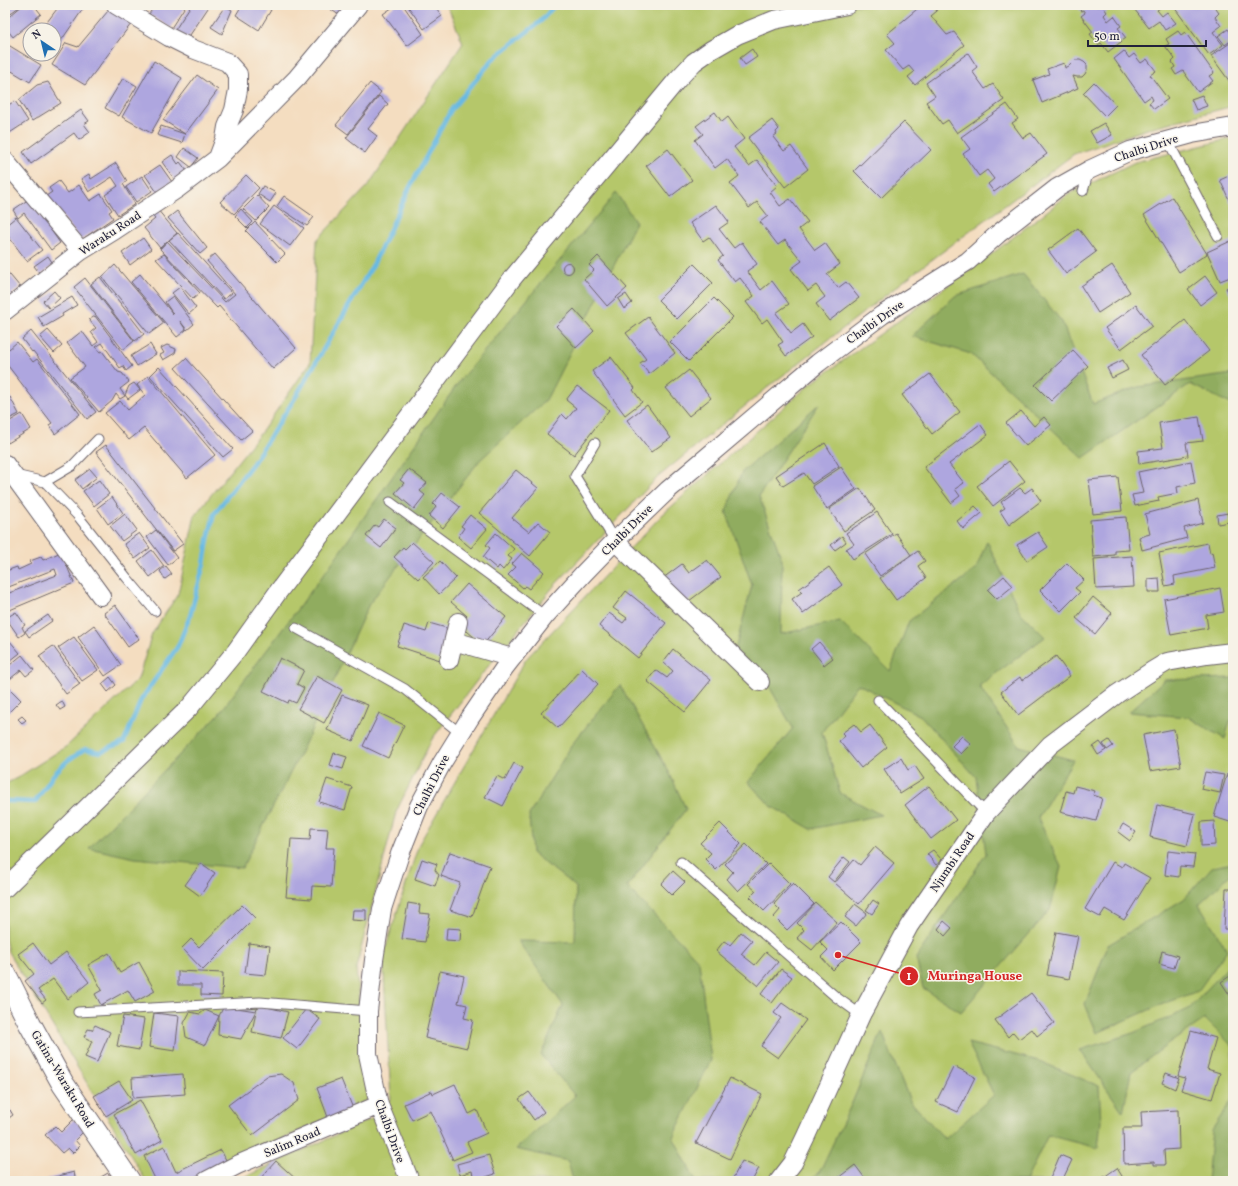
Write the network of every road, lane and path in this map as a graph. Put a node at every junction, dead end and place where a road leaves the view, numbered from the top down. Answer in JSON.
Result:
{"nodes":[{"id":1,"x":116,"y":5,"type":"edge"},
{"id":2,"x":358,"y":5,"type":"edge"},
{"id":3,"x":847,"y":5,"type":"edge"},
{"id":4,"x":1233,"y":127,"type":"edge"},
{"id":5,"x":1168,"y":141,"type":"junction"},
{"id":6,"x":218,"y":158,"type":"junction"},
{"id":7,"x":5,"y":161,"type":"edge"},
{"id":8,"x":1089,"y":170,"type":"junction"},
{"id":9,"x":1083,"y":191,"type":"dead end"},
{"id":10,"x":1218,"y":236,"type":"dead end"},
{"id":11,"x":81,"y":251,"type":"junction"},
{"id":12,"x":5,"y":311,"type":"edge"},
{"id":13,"x":98,"y":439,"type":"dead end"},
{"id":14,"x":595,"y":443,"type":"dead end"},
{"id":15,"x":10,"y":469,"type":"edge"},
{"id":16,"x":45,"y":482,"type":"junction"},
{"id":17,"x":390,"y":502,"type":"dead end"},
{"id":18,"x":615,"y":541,"type":"junction"},
{"id":19,"x":101,"y":596,"type":"dead end"},
{"id":20,"x":155,"y":611,"type":"dead end"},
{"id":21,"x":545,"y":616,"type":"junction"},
{"id":22,"x":458,"y":622,"type":"dead end"},
{"id":23,"x":296,"y":628,"type":"dead end"},
{"id":24,"x":454,"y":641,"type":"junction"},
{"id":25,"x":1233,"y":652,"type":"edge"},
{"id":26,"x":512,"y":658,"type":"junction"},
{"id":27,"x":449,"y":660,"type":"dead end"},
{"id":28,"x":760,"y":682,"type":"dead end"},
{"id":29,"x":878,"y":700,"type":"dead end"},
{"id":30,"x":460,"y":733,"type":"junction"},
{"id":31,"x":986,"y":813,"type":"junction"},
{"id":32,"x":681,"y":862,"type":"dead end"},
{"id":33,"x":5,"y":888,"type":"edge"},
{"id":34,"x":5,"y":974,"type":"edge"},
{"id":35,"x":368,"y":1011,"type":"junction"},
{"id":36,"x":78,"y":1012,"type":"dead end"},
{"id":37,"x":861,"y":1015,"type":"junction"},
{"id":38,"x":379,"y":1105,"type":"junction"},
{"id":39,"x":129,"y":1181,"type":"edge"},
{"id":40,"x":206,"y":1181,"type":"edge"},
{"id":41,"x":410,"y":1181,"type":"edge"},
{"id":42,"x":779,"y":1181,"type":"edge"}],
"edges":[{"from":1,"to":6,"type":"street"},
{"from":2,"to":6,"type":"street","name":"Waraku Road"},
{"from":3,"to":33,"type":"street"},
{"from":4,"to":5,"type":"street","name":"Chalbi Drive"},
{"from":5,"to":8,"type":"street","name":"Chalbi Drive"},
{"from":5,"to":10,"type":"lane"},
{"from":6,"to":11,"type":"street","name":"Waraku Road"},
{"from":7,"to":11,"type":"street"},
{"from":8,"to":9,"type":"lane"},
{"from":8,"to":18,"type":"street","name":"Chalbi Drive"},
{"from":11,"to":12,"type":"street","name":"Waraku Road"},
{"from":13,"to":16,"type":"lane"},
{"from":14,"to":18,"type":"lane"},
{"from":15,"to":16,"type":"lane"},
{"from":15,"to":19,"type":"street"},
{"from":16,"to":20,"type":"lane"},
{"from":17,"to":21,"type":"lane"},
{"from":18,"to":21,"type":"street","name":"Chalbi Drive"},
{"from":18,"to":28,"type":"street"},
{"from":21,"to":26,"type":"street","name":"Chalbi Drive"},
{"from":22,"to":24,"type":"street"},
{"from":23,"to":30,"type":"lane"},
{"from":24,"to":26,"type":"street"},
{"from":24,"to":27,"type":"street"},
{"from":25,"to":31,"type":"street","name":"Njumbi Road"},
{"from":26,"to":30,"type":"street","name":"Chalbi Drive"},
{"from":29,"to":31,"type":"lane"},
{"from":30,"to":35,"type":"street","name":"Chalbi Drive"},
{"from":31,"to":37,"type":"street","name":"Njumbi Road"},
{"from":32,"to":37,"type":"lane"},
{"from":34,"to":39,"type":"street","name":"Gatina-Waraku Road"},
{"from":35,"to":36,"type":"lane"},
{"from":35,"to":38,"type":"street","name":"Chalbi Drive"},
{"from":37,"to":42,"type":"street","name":"Njumbi Road"},
{"from":38,"to":40,"type":"street","name":"Salim Road"},
{"from":38,"to":41,"type":"street","name":"Chalbi Drive"}]}
